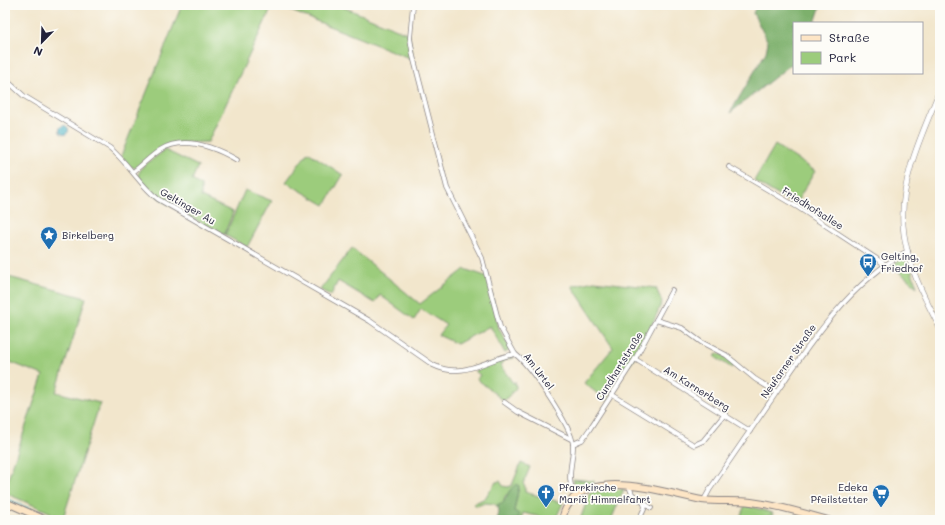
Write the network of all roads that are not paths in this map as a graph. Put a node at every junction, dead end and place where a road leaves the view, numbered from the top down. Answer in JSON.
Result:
{"nodes":[{"id":1,"x":413,"y":5,"type":"edge"},
{"id":2,"x":5,"y":79,"type":"edge"},
{"id":3,"x":940,"y":90,"type":"edge"},
{"id":4,"x":237,"y":160,"type":"dead end"},
{"id":5,"x":729,"y":168,"type":"dead end"},
{"id":6,"x":133,"y":172,"type":"junction"},
{"id":7,"x":908,"y":251,"type":"junction"},
{"id":8,"x":886,"y":265,"type":"junction"},
{"id":9,"x":672,"y":290,"type":"dead end"},
{"id":10,"x":656,"y":320,"type":"junction"},
{"id":11,"x":379,"y":326,"type":"joint"},
{"id":12,"x":940,"y":328,"type":"edge"},
{"id":13,"x":515,"y":354,"type":"junction"},
{"id":14,"x":634,"y":358,"type":"junction"},
{"id":15,"x":776,"y":392,"type":"junction"},
{"id":16,"x":611,"y":394,"type":"junction"},
{"id":17,"x":504,"y":402,"type":"dead end"},
{"id":18,"x":724,"y":414,"type":"junction"},
{"id":19,"x":750,"y":431,"type":"junction"},
{"id":20,"x":572,"y":442,"type":"junction"},
{"id":21,"x":628,"y":486,"type":"junction"},
{"id":22,"x":576,"y":495,"type":"junction"},
{"id":23,"x":704,"y":500,"type":"junction"},
{"id":24,"x":5,"y":502,"type":"edge"},
{"id":25,"x":644,"y":503,"type":"junction"},
{"id":26,"x":651,"y":508,"type":"dead end"},
{"id":27,"x":46,"y":520,"type":"edge"},
{"id":28,"x":562,"y":520,"type":"edge"},
{"id":29,"x":639,"y":520,"type":"edge"},
{"id":30,"x":828,"y":520,"type":"edge"}],
"edges":[{"from":1,"to":13,"type":"street"},
{"from":2,"to":6,"type":"street","name":"Geltinger Au"},
{"from":3,"to":7,"type":"street"},
{"from":4,"to":6,"type":"street"},
{"from":5,"to":8,"type":"street","name":"Friedhofsallee"},
{"from":6,"to":11,"type":"street","name":"Geltinger Au"},
{"from":7,"to":8,"type":"street","name":"Neufarner Straße"},
{"from":7,"to":12,"type":"street"},
{"from":8,"to":15,"type":"street","name":"Neufarner Straße"},
{"from":9,"to":10,"type":"street","name":"Cundhartstraße"},
{"from":10,"to":14,"type":"street","name":"Cundhartstraße"},
{"from":10,"to":15,"type":"street"},
{"from":11,"to":13,"type":"street","name":"Am Urtel"},
{"from":13,"to":20,"type":"street","name":"Am Urtel"},
{"from":14,"to":16,"type":"street","name":"Cundhartstraße"},
{"from":14,"to":18,"type":"street","name":"Am Karnerberg"},
{"from":15,"to":19,"type":"street","name":"Neufarner Straße"},
{"from":16,"to":18,"type":"street"},
{"from":16,"to":20,"type":"street","name":"Cundhartstraße"},
{"from":17,"to":20,"type":"street"},
{"from":18,"to":19,"type":"street","name":"Am Karnerberg"},
{"from":19,"to":23,"type":"street","name":"Neufarner Straße"},
{"from":20,"to":22,"type":"street"},
{"from":21,"to":22,"type":"main road"},
{"from":21,"to":23,"type":"main road"},
{"from":21,"to":25,"type":"street"},
{"from":22,"to":28,"type":"main road"},
{"from":23,"to":30,"type":"main road"},
{"from":24,"to":27,"type":"main road"},
{"from":25,"to":26,"type":"street"},
{"from":25,"to":29,"type":"street"}]}
